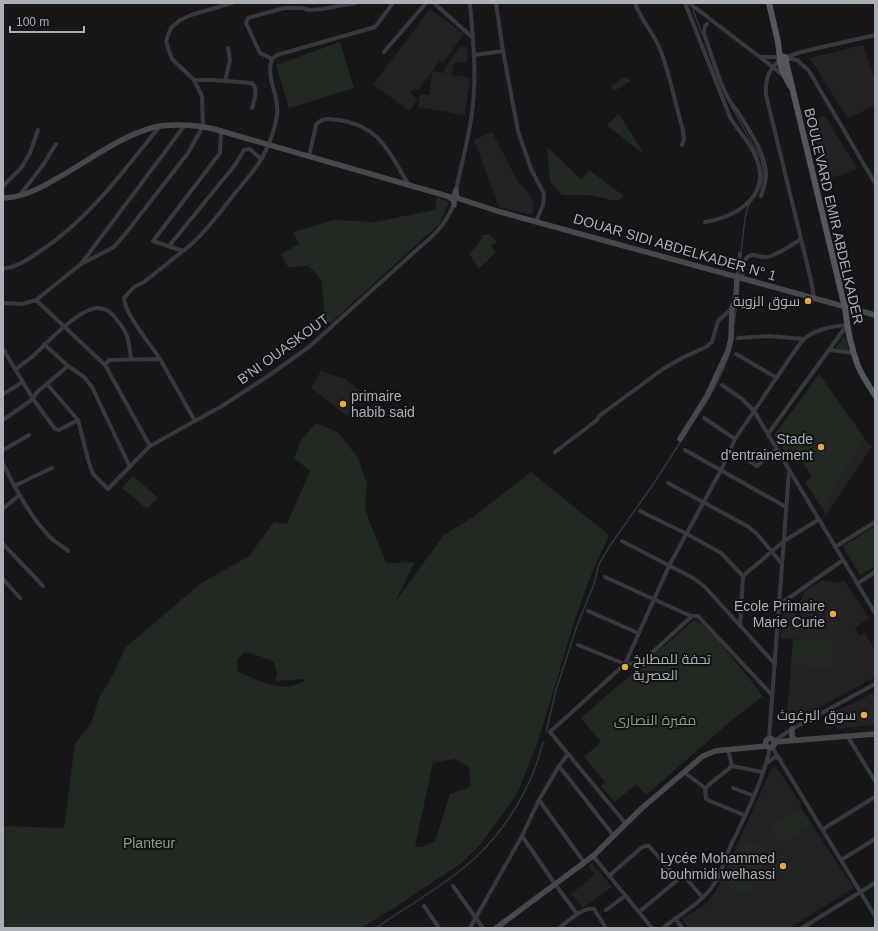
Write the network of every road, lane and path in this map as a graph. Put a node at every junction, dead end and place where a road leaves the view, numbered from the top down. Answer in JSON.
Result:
{"nodes":[{"id":1,"x":232,"y":3,"type":"edge"},
{"id":2,"x":355,"y":3,"type":"edge"},
{"id":3,"x":393,"y":3,"type":"edge"},
{"id":4,"x":426,"y":3,"type":"edge"},
{"id":5,"x":434,"y":3,"type":"edge"},
{"id":6,"x":470,"y":3,"type":"edge"},
{"id":7,"x":496,"y":3,"type":"edge"},
{"id":8,"x":636,"y":3,"type":"edge"},
{"id":9,"x":685,"y":3,"type":"edge"},
{"id":10,"x":769,"y":3,"type":"edge"},
{"id":11,"x":691,"y":4,"type":"edge"},
{"id":12,"x":707,"y":24,"type":"dead end"},
{"id":13,"x":875,"y":35,"type":"edge"},
{"id":14,"x":472,"y":37,"type":"junction"},
{"id":15,"x":228,"y":48,"type":"dead end"},
{"id":16,"x":805,"y":51,"type":"junction"},
{"id":17,"x":384,"y":52,"type":"dead end"},
{"id":18,"x":503,"y":52,"type":"junction"},
{"id":19,"x":474,"y":55,"type":"junction"},
{"id":20,"x":758,"y":57,"type":"junction"},
{"id":21,"x":272,"y":59,"type":"junction"},
{"id":22,"x":783,"y":60,"type":"junction"},
{"id":23,"x":800,"y":62,"type":"junction"},
{"id":24,"x":772,"y":66,"type":"junction"},
{"id":25,"x":786,"y":79,"type":"junction"},
{"id":26,"x":194,"y":80,"type":"junction"},
{"id":27,"x":225,"y":81,"type":"junction"},
{"id":28,"x":793,"y":93,"type":"junction"},
{"id":29,"x":252,"y":108,"type":"dead end"},
{"id":30,"x":185,"y":125,"type":"junction"},
{"id":31,"x":159,"y":126,"type":"junction"},
{"id":32,"x":203,"y":126,"type":"junction"},
{"id":33,"x":38,"y":130,"type":"dead end"},
{"id":34,"x":221,"y":131,"type":"junction"},
{"id":35,"x":56,"y":144,"type":"dead end"},
{"id":36,"x":268,"y":144,"type":"junction"},
{"id":37,"x":682,"y":146,"type":"dead end"},
{"id":38,"x":309,"y":156,"type":"junction"},
{"id":39,"x":261,"y":159,"type":"junction"},
{"id":40,"x":875,"y":183,"type":"edge"},
{"id":41,"x":410,"y":185,"type":"junction"},
{"id":42,"x":3,"y":186,"type":"edge"},
{"id":43,"x":456,"y":190,"type":"joint"},
{"id":44,"x":20,"y":195,"type":"junction"},
{"id":45,"x":761,"y":196,"type":"dead end"},
{"id":46,"x":3,"y":198,"type":"edge"},
{"id":47,"x":455,"y":200,"type":"junction"},
{"id":48,"x":536,"y":222,"type":"junction"},
{"id":49,"x":705,"y":222,"type":"dead end"},
{"id":50,"x":801,"y":239,"type":"junction"},
{"id":51,"x":169,"y":246,"type":"junction"},
{"id":52,"x":183,"y":250,"type":"junction"},
{"id":53,"x":740,"y":254,"type":"dead end"},
{"id":54,"x":80,"y":264,"type":"junction"},
{"id":55,"x":3,"y":269,"type":"edge"},
{"id":56,"x":740,"y":278,"type":"junction"},
{"id":57,"x":814,"y":298,"type":"junction"},
{"id":58,"x":36,"y":300,"type":"junction"},
{"id":59,"x":3,"y":303,"type":"edge"},
{"id":60,"x":732,"y":308,"type":"junction"},
{"id":61,"x":845,"y":308,"type":"junction"},
{"id":62,"x":875,"y":315,"type":"edge"},
{"id":63,"x":847,"y":325,"type":"junction"},
{"id":64,"x":64,"y":326,"type":"junction"},
{"id":65,"x":738,"y":338,"type":"dead end"},
{"id":66,"x":804,"y":340,"type":"junction"},
{"id":67,"x":44,"y":344,"type":"junction"},
{"id":68,"x":3,"y":349,"type":"edge"},
{"id":69,"x":829,"y":350,"type":"junction"},
{"id":70,"x":854,"y":353,"type":"junction"},
{"id":71,"x":736,"y":354,"type":"dead end"},
{"id":72,"x":131,"y":358,"type":"junction"},
{"id":73,"x":160,"y":359,"type":"junction"},
{"id":74,"x":105,"y":365,"type":"junction"},
{"id":75,"x":68,"y":366,"type":"junction"},
{"id":76,"x":15,"y":370,"type":"junction"},
{"id":77,"x":777,"y":378,"type":"junction"},
{"id":78,"x":23,"y":382,"type":"junction"},
{"id":79,"x":47,"y":384,"type":"junction"},
{"id":80,"x":722,"y":385,"type":"dead end"},
{"id":81,"x":3,"y":394,"type":"edge"},
{"id":82,"x":875,"y":395,"type":"edge"},
{"id":83,"x":33,"y":399,"type":"junction"},
{"id":84,"x":754,"y":411,"type":"junction"},
{"id":85,"x":704,"y":418,"type":"dead end"},
{"id":86,"x":3,"y":420,"type":"edge"},
{"id":87,"x":78,"y":420,"type":"junction"},
{"id":88,"x":194,"y":421,"type":"junction"},
{"id":89,"x":768,"y":434,"type":"junction"},
{"id":90,"x":29,"y":435,"type":"dead end"},
{"id":91,"x":680,"y":439,"type":"dead end"},
{"id":92,"x":735,"y":439,"type":"junction"},
{"id":93,"x":150,"y":446,"type":"junction"},
{"id":94,"x":776,"y":449,"type":"junction"},
{"id":95,"x":3,"y":450,"type":"edge"},
{"id":96,"x":685,"y":450,"type":"dead end"},
{"id":97,"x":555,"y":452,"type":"dead end"},
{"id":98,"x":739,"y":454,"type":"dead end"},
{"id":99,"x":3,"y":464,"type":"edge"},
{"id":100,"x":130,"y":467,"type":"junction"},
{"id":101,"x":52,"y":468,"type":"dead end"},
{"id":102,"x":721,"y":470,"type":"junction"},
{"id":103,"x":789,"y":471,"type":"junction"},
{"id":104,"x":668,"y":483,"type":"dead end"},
{"id":105,"x":14,"y":486,"type":"junction"},
{"id":106,"x":19,"y":495,"type":"junction"},
{"id":107,"x":704,"y":502,"type":"junction"},
{"id":108,"x":786,"y":507,"type":"junction"},
{"id":109,"x":3,"y":509,"type":"edge"},
{"id":110,"x":640,"y":511,"type":"dead end"},
{"id":111,"x":818,"y":520,"type":"junction"},
{"id":112,"x":875,"y":522,"type":"edge"},
{"id":113,"x":687,"y":534,"type":"junction"},
{"id":114,"x":622,"y":541,"type":"dead end"},
{"id":115,"x":784,"y":541,"type":"junction"},
{"id":116,"x":3,"y":544,"type":"edge"},
{"id":117,"x":835,"y":547,"type":"junction"},
{"id":118,"x":68,"y":551,"type":"dead end"},
{"id":119,"x":771,"y":552,"type":"junction"},
{"id":120,"x":842,"y":560,"type":"junction"},
{"id":121,"x":782,"y":564,"type":"junction"},
{"id":122,"x":669,"y":566,"type":"junction"},
{"id":123,"x":875,"y":572,"type":"edge"},
{"id":124,"x":743,"y":576,"type":"junction"},
{"id":125,"x":605,"y":577,"type":"dead end"},
{"id":126,"x":3,"y":579,"type":"edge"},
{"id":127,"x":856,"y":584,"type":"junction"},
{"id":128,"x":43,"y":586,"type":"dead end"},
{"id":129,"x":20,"y":598,"type":"dead end"},
{"id":130,"x":653,"y":599,"type":"junction"},
{"id":131,"x":780,"y":605,"type":"junction"},
{"id":132,"x":588,"y":611,"type":"dead end"},
{"id":133,"x":875,"y":613,"type":"edge"},
{"id":134,"x":692,"y":616,"type":"junction"},
{"id":135,"x":740,"y":626,"type":"junction"},
{"id":136,"x":638,"y":632,"type":"junction"},
{"id":137,"x":578,"y":646,"type":"dead end"},
{"id":138,"x":625,"y":664,"type":"junction"},
{"id":139,"x":775,"y":664,"type":"junction"},
{"id":140,"x":875,"y":684,"type":"edge"},
{"id":141,"x":772,"y":694,"type":"junction"},
{"id":142,"x":792,"y":730,"type":"junction"},
{"id":143,"x":875,"y":734,"type":"edge"},
{"id":144,"x":848,"y":737,"type":"junction"},
{"id":145,"x":795,"y":740,"type":"junction"},
{"id":146,"x":771,"y":744,"type":"junction"},
{"id":147,"x":728,"y":749,"type":"junction"},
{"id":148,"x":568,"y":754,"type":"junction"},
{"id":149,"x":781,"y":760,"type":"junction"},
{"id":150,"x":767,"y":764,"type":"junction"},
{"id":151,"x":559,"y":766,"type":"junction"},
{"id":152,"x":732,"y":766,"type":"junction"},
{"id":153,"x":684,"y":772,"type":"junction"},
{"id":154,"x":762,"y":772,"type":"junction"},
{"id":155,"x":875,"y":781,"type":"edge"},
{"id":156,"x":705,"y":788,"type":"junction"},
{"id":157,"x":733,"y":788,"type":"dead end"},
{"id":158,"x":754,"y":796,"type":"junction"},
{"id":159,"x":875,"y":797,"type":"edge"},
{"id":160,"x":539,"y":800,"type":"junction"},
{"id":161,"x":744,"y":815,"type":"junction"},
{"id":162,"x":626,"y":824,"type":"junction"},
{"id":163,"x":823,"y":829,"type":"junction"},
{"id":164,"x":522,"y":836,"type":"junction"},
{"id":165,"x":614,"y":836,"type":"junction"},
{"id":166,"x":875,"y":839,"type":"edge"},
{"id":167,"x":593,"y":856,"type":"junction"},
{"id":168,"x":841,"y":860,"type":"junction"},
{"id":169,"x":584,"y":862,"type":"junction"},
{"id":170,"x":609,"y":876,"type":"junction"},
{"id":171,"x":678,"y":879,"type":"junction"},
{"id":172,"x":875,"y":883,"type":"edge"},
{"id":173,"x":555,"y":884,"type":"junction"},
{"id":174,"x":453,"y":886,"type":"dead end"},
{"id":175,"x":860,"y":892,"type":"junction"},
{"id":176,"x":625,"y":896,"type":"junction"},
{"id":177,"x":703,"y":898,"type":"junction"},
{"id":178,"x":424,"y":906,"type":"dead end"},
{"id":179,"x":606,"y":910,"type":"dead end"},
{"id":180,"x":638,"y":912,"type":"junction"},
{"id":181,"x":577,"y":914,"type":"junction"},
{"id":182,"x":875,"y":916,"type":"edge"},
{"id":183,"x":476,"y":918,"type":"junction"},
{"id":184,"x":675,"y":918,"type":"junction"},
{"id":185,"x":439,"y":928,"type":"edge"},
{"id":186,"x":470,"y":928,"type":"edge"},
{"id":187,"x":483,"y":928,"type":"edge"},
{"id":188,"x":496,"y":928,"type":"edge"},
{"id":189,"x":559,"y":928,"type":"edge"},
{"id":190,"x":606,"y":928,"type":"edge"},
{"id":191,"x":652,"y":928,"type":"edge"},
{"id":192,"x":663,"y":928,"type":"edge"},
{"id":193,"x":682,"y":928,"type":"edge"},
{"id":194,"x":802,"y":928,"type":"edge"}],
"edges":[{"from":1,"to":26,"type":"street"},
{"from":2,"to":21,"type":"street"},
{"from":3,"to":21,"type":"street"},
{"from":4,"to":17,"type":"street"},
{"from":5,"to":14,"type":"street"},
{"from":6,"to":14,"type":"street"},
{"from":7,"to":18,"type":"street"},
{"from":8,"to":37,"type":"street"},
{"from":9,"to":49,"type":"street"},
{"from":10,"to":22,"type":"main road"},
{"from":11,"to":20,"type":"street"},
{"from":12,"to":45,"type":"street"},
{"from":13,"to":16,"type":"street"},
{"from":14,"to":19,"type":"street"},
{"from":15,"to":27,"type":"street"},
{"from":16,"to":22,"type":"street"},
{"from":16,"to":23,"type":"street"},
{"from":18,"to":19,"type":"street"},
{"from":18,"to":48,"type":"street"},
{"from":19,"to":43,"type":"street"},
{"from":20,"to":22,"type":"street"},
{"from":20,"to":24,"type":"street"},
{"from":21,"to":36,"type":"street"},
{"from":22,"to":23,"type":"street"},
{"from":22,"to":24,"type":"street"},
{"from":22,"to":25,"type":"main road"},
{"from":22,"to":28,"type":"main road","name":"BOULEVARD EMIR ABDELKADER"},
{"from":23,"to":40,"type":"street"},
{"from":24,"to":25,"type":"street"},
{"from":24,"to":50,"type":"street"},
{"from":25,"to":28,"type":"main road"},
{"from":26,"to":27,"type":"street"},
{"from":26,"to":32,"type":"street"},
{"from":27,"to":29,"type":"street"},
{"from":28,"to":61,"type":"main road","name":"BOULEVARD EMIR ABDELKADER"},
{"from":30,"to":31,"type":"street","name":"DOUAR SIDI ABDELKADER N° 1"},
{"from":30,"to":32,"type":"street","name":"DOUAR SIDI ABDELKADER N° 1"},
{"from":30,"to":54,"type":"street"},
{"from":31,"to":44,"type":"street","name":"DOUAR SIDI ABDELKADER N° 1"},
{"from":31,"to":55,"type":"street"},
{"from":32,"to":34,"type":"street","name":"DOUAR SIDI ABDELKADER N° 1"},
{"from":32,"to":54,"type":"street"},
{"from":33,"to":42,"type":"street"},
{"from":34,"to":36,"type":"street","name":"DOUAR SIDI ABDELKADER N° 1"},
{"from":34,"to":51,"type":"street"},
{"from":35,"to":44,"type":"street"},
{"from":36,"to":38,"type":"street","name":"DOUAR SIDI ABDELKADER N° 1"},
{"from":36,"to":39,"type":"street"},
{"from":38,"to":41,"type":"street","name":"DOUAR SIDI ABDELKADER N° 1"},
{"from":38,"to":41,"type":"street"},
{"from":39,"to":51,"type":"street"},
{"from":39,"to":52,"type":"street"},
{"from":41,"to":47,"type":"street","name":"DOUAR SIDI ABDELKADER N° 1"},
{"from":43,"to":47,"type":"street"},
{"from":44,"to":46,"type":"street","name":"DOUAR SIDI ABDELKADER N° 1"},
{"from":47,"to":48,"type":"street","name":"DOUAR SIDI ABDELKADER N° 1"},
{"from":47,"to":88,"type":"street","name":"B'NI OUASKOUT"},
{"from":48,"to":56,"type":"street","name":"DOUAR SIDI ABDELKADER N° 1"},
{"from":50,"to":56,"type":"street"},
{"from":50,"to":57,"type":"street"},
{"from":51,"to":52,"type":"street"},
{"from":52,"to":73,"type":"street"},
{"from":53,"to":56,"type":"street"},
{"from":54,"to":58,"type":"street"},
{"from":56,"to":57,"type":"street","name":"DOUAR SIDI ABDELKADER N° 1"},
{"from":56,"to":60,"type":"street"},
{"from":57,"to":61,"type":"street","name":"DOUAR SIDI ABDELKADER N° 1"},
{"from":58,"to":59,"type":"street"},
{"from":58,"to":64,"type":"street"},
{"from":60,"to":91,"type":"street"},
{"from":60,"to":97,"type":"street"},
{"from":61,"to":62,"type":"street","name":"DOUAR SIDI ABDELKADER N° 1"},
{"from":61,"to":63,"type":"main road","name":"BOULEVARD EMIR ABDELKADER"},
{"from":63,"to":66,"type":"street"},
{"from":63,"to":69,"type":"street"},
{"from":63,"to":70,"type":"main road","name":"BOULEVARD EMIR ABDELKADER"},
{"from":64,"to":67,"type":"street"},
{"from":64,"to":72,"type":"street"},
{"from":64,"to":74,"type":"street"},
{"from":65,"to":66,"type":"street"},
{"from":66,"to":77,"type":"street"},
{"from":67,"to":75,"type":"street"},
{"from":67,"to":76,"type":"street"},
{"from":68,"to":76,"type":"street"},
{"from":69,"to":70,"type":"street"},
{"from":69,"to":89,"type":"street"},
{"from":70,"to":82,"type":"main road","name":"BOULEVARD EMIR ABDELKADER"},
{"from":71,"to":77,"type":"street"},
{"from":72,"to":73,"type":"street"},
{"from":72,"to":74,"type":"street"},
{"from":73,"to":88,"type":"street"},
{"from":74,"to":93,"type":"street"},
{"from":75,"to":79,"type":"street"},
{"from":75,"to":100,"type":"street"},
{"from":76,"to":78,"type":"street"},
{"from":77,"to":84,"type":"street"},
{"from":78,"to":81,"type":"street"},
{"from":78,"to":83,"type":"street"},
{"from":79,"to":83,"type":"street"},
{"from":79,"to":87,"type":"street"},
{"from":80,"to":84,"type":"street"},
{"from":83,"to":86,"type":"street"},
{"from":83,"to":87,"type":"street"},
{"from":84,"to":89,"type":"street"},
{"from":84,"to":92,"type":"street"},
{"from":85,"to":92,"type":"street"},
{"from":87,"to":100,"type":"street","name":"B'NI OUASKOUT"},
{"from":88,"to":93,"type":"street","name":"B'NI OUASKOUT"},
{"from":89,"to":94,"type":"street"},
{"from":90,"to":95,"type":"street"},
{"from":92,"to":102,"type":"street"},
{"from":93,"to":100,"type":"street","name":"B'NI OUASKOUT"},
{"from":94,"to":98,"type":"street"},
{"from":94,"to":103,"type":"street"},
{"from":96,"to":102,"type":"street"},
{"from":99,"to":105,"type":"street"},
{"from":101,"to":105,"type":"street"},
{"from":102,"to":107,"type":"street"},
{"from":102,"to":108,"type":"street"},
{"from":103,"to":108,"type":"street"},
{"from":103,"to":111,"type":"street"},
{"from":104,"to":107,"type":"street"},
{"from":105,"to":106,"type":"street"},
{"from":106,"to":109,"type":"street"},
{"from":106,"to":118,"type":"street"},
{"from":107,"to":113,"type":"street"},
{"from":107,"to":119,"type":"street"},
{"from":108,"to":115,"type":"street"},
{"from":110,"to":113,"type":"street"},
{"from":111,"to":115,"type":"street"},
{"from":111,"to":117,"type":"street"},
{"from":112,"to":117,"type":"street"},
{"from":113,"to":122,"type":"street"},
{"from":113,"to":124,"type":"street"},
{"from":114,"to":122,"type":"street"},
{"from":115,"to":119,"type":"street"},
{"from":115,"to":121,"type":"street"},
{"from":116,"to":128,"type":"street"},
{"from":117,"to":120,"type":"street"},
{"from":119,"to":121,"type":"street"},
{"from":119,"to":124,"type":"street"},
{"from":120,"to":127,"type":"street"},
{"from":120,"to":131,"type":"street"},
{"from":121,"to":131,"type":"street"},
{"from":122,"to":130,"type":"street"},
{"from":122,"to":135,"type":"street"},
{"from":123,"to":127,"type":"street"},
{"from":124,"to":135,"type":"street"},
{"from":125,"to":130,"type":"street"},
{"from":126,"to":129,"type":"street"},
{"from":127,"to":133,"type":"street"},
{"from":130,"to":134,"type":"street"},
{"from":130,"to":136,"type":"street"},
{"from":131,"to":139,"type":"street"},
{"from":132,"to":136,"type":"street"},
{"from":134,"to":138,"type":"street"},
{"from":134,"to":141,"type":"street"},
{"from":135,"to":139,"type":"street"},
{"from":136,"to":138,"type":"street"},
{"from":137,"to":138,"type":"street"},
{"from":138,"to":148,"type":"street"},
{"from":139,"to":141,"type":"street"},
{"from":140,"to":142,"type":"street"},
{"from":141,"to":146,"type":"street"},
{"from":142,"to":145,"type":"street"},
{"from":142,"to":146,"type":"street"},
{"from":143,"to":144,"type":"street"},
{"from":144,"to":145,"type":"street"},
{"from":144,"to":155,"type":"street"},
{"from":145,"to":146,"type":"street"},
{"from":146,"to":147,"type":"street"},
{"from":146,"to":149,"type":"street"},
{"from":146,"to":150,"type":"street"},
{"from":147,"to":152,"type":"street"},
{"from":147,"to":153,"type":"street"},
{"from":148,"to":151,"type":"street"},
{"from":148,"to":162,"type":"street"},
{"from":149,"to":150,"type":"street"},
{"from":149,"to":163,"type":"street"},
{"from":150,"to":154,"type":"street"},
{"from":151,"to":160,"type":"street"},
{"from":151,"to":165,"type":"street"},
{"from":152,"to":154,"type":"street"},
{"from":152,"to":156,"type":"street"},
{"from":153,"to":156,"type":"street"},
{"from":153,"to":162,"type":"street"},
{"from":154,"to":158,"type":"street"},
{"from":156,"to":161,"type":"street"},
{"from":157,"to":158,"type":"street"},
{"from":158,"to":161,"type":"street"},
{"from":159,"to":163,"type":"street"},
{"from":160,"to":164,"type":"street"},
{"from":160,"to":169,"type":"street"},
{"from":161,"to":177,"type":"street"},
{"from":162,"to":165,"type":"street"},
{"from":163,"to":168,"type":"street"},
{"from":164,"to":173,"type":"street"},
{"from":164,"to":183,"type":"street"},
{"from":165,"to":167,"type":"street"},
{"from":166,"to":168,"type":"street"},
{"from":167,"to":169,"type":"street"},
{"from":167,"to":170,"type":"street"},
{"from":168,"to":175,"type":"street"},
{"from":169,"to":173,"type":"street"},
{"from":170,"to":171,"type":"street"},
{"from":170,"to":176,"type":"street"},
{"from":171,"to":177,"type":"street"},
{"from":171,"to":180,"type":"street"},
{"from":172,"to":175,"type":"street"},
{"from":173,"to":181,"type":"street"},
{"from":173,"to":188,"type":"street"},
{"from":174,"to":183,"type":"street"},
{"from":175,"to":182,"type":"street"},
{"from":175,"to":194,"type":"street"},
{"from":176,"to":179,"type":"street"},
{"from":176,"to":180,"type":"street"},
{"from":177,"to":184,"type":"street"},
{"from":178,"to":185,"type":"street"},
{"from":180,"to":191,"type":"street"},
{"from":181,"to":189,"type":"street"},
{"from":181,"to":190,"type":"street"},
{"from":183,"to":186,"type":"street"},
{"from":183,"to":187,"type":"street"},
{"from":184,"to":192,"type":"street"},
{"from":184,"to":193,"type":"street"}]}
